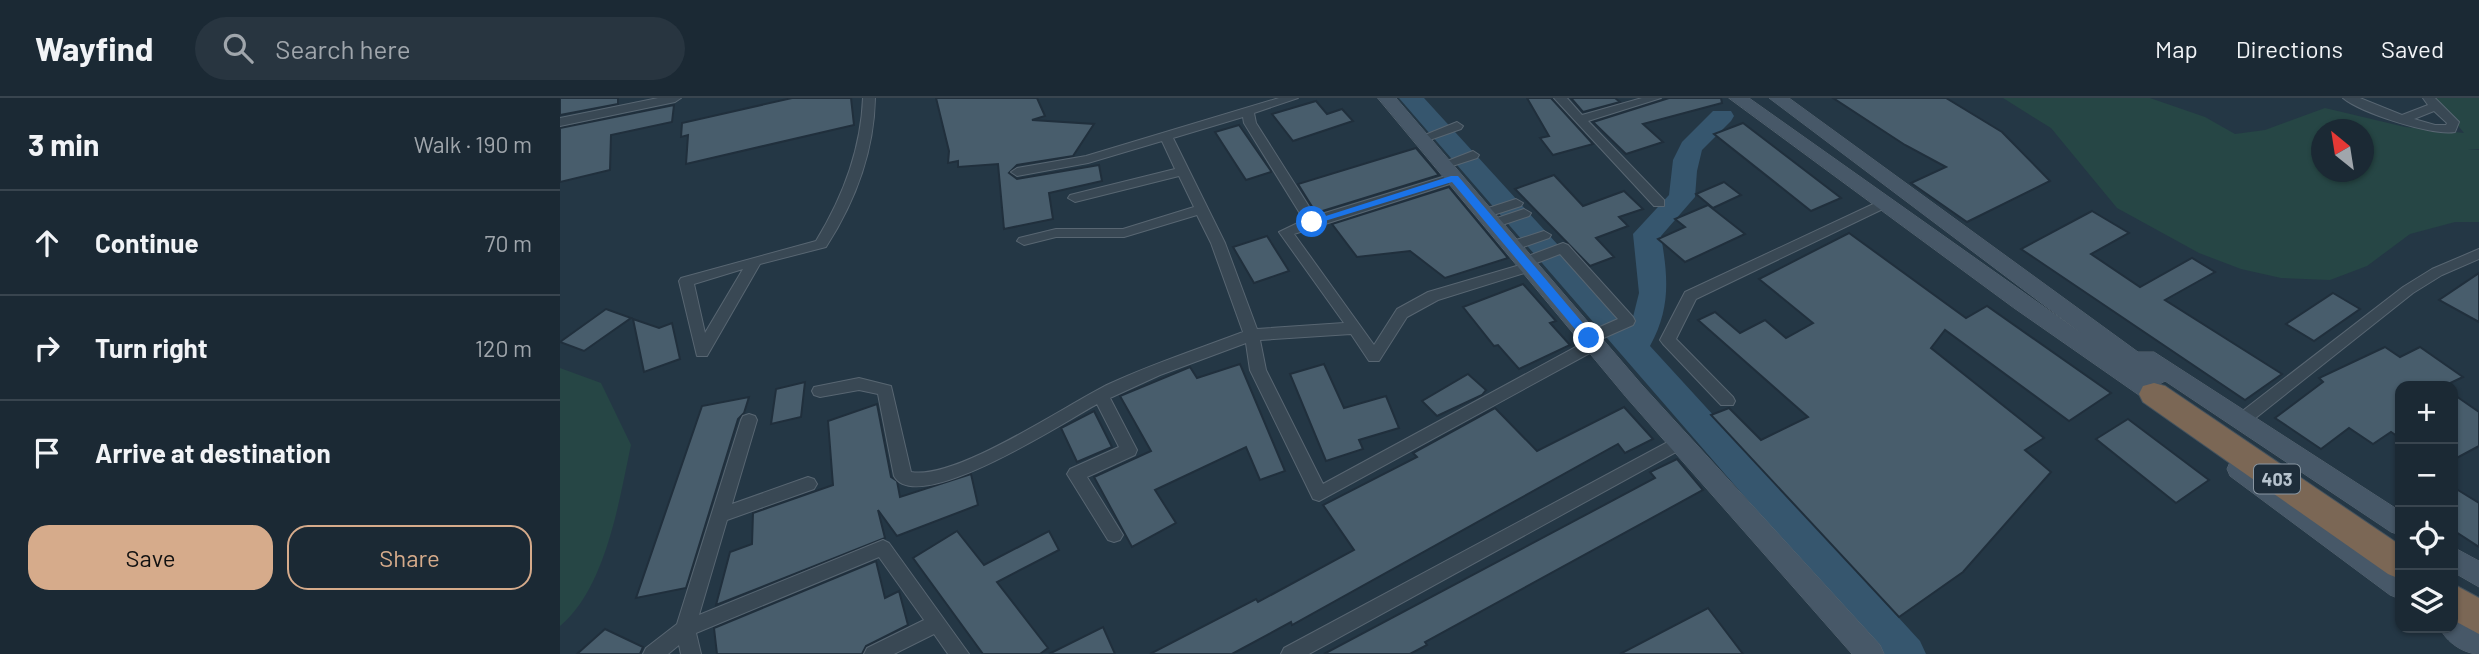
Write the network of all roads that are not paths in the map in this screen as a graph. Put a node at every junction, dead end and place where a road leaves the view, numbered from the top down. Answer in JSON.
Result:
{"nodes":[{"id":1,"x":675,"y":98,"type":"edge"},
{"id":2,"x":869,"y":98,"type":"edge"},
{"id":3,"x":1292,"y":98,"type":"edge"},
{"id":4,"x":1387,"y":98,"type":"edge"},
{"id":5,"x":1560,"y":98,"type":"edge"},
{"id":6,"x":1655,"y":98,"type":"edge"},
{"id":7,"x":1738,"y":98,"type":"edge"},
{"id":8,"x":1778,"y":98,"type":"edge"},
{"id":9,"x":2349,"y":98,"type":"edge"},
{"id":10,"x":2432,"y":102,"type":"edge"},
{"id":11,"x":1248,"y":111,"type":"junction"},
{"id":12,"x":2402,"y":119,"type":"junction"},
{"id":13,"x":1580,"y":120,"type":"junction"},
{"id":14,"x":560,"y":122,"type":"edge"},
{"id":15,"x":1457,"y":126,"type":"dead end"},
{"id":16,"x":1166,"y":136,"type":"junction"},
{"id":17,"x":1426,"y":136,"type":"junction"},
{"id":18,"x":1473,"y":155,"type":"dead end"},
{"id":19,"x":1182,"y":171,"type":"junction"},
{"id":20,"x":1449,"y":171,"type":"junction"},
{"id":21,"x":1017,"y":172,"type":"dead end"},
{"id":22,"x":1075,"y":198,"type":"dead end"},
{"id":23,"x":1659,"y":203,"type":"dead end"},
{"id":24,"x":1884,"y":203,"type":"junction"},
{"id":25,"x":1520,"y":208,"type":"dead end"},
{"id":26,"x":1201,"y":209,"type":"junction"},
{"id":27,"x":1489,"y":219,"type":"junction"},
{"id":28,"x":1312,"y":222,"type":"junction"},
{"id":29,"x":1544,"y":234,"type":"dead end"},
{"id":30,"x":1024,"y":241,"type":"dead end"},
{"id":31,"x":2479,"y":254,"type":"edge"},
{"id":32,"x":1521,"y":257,"type":"junction"},
{"id":33,"x":755,"y":261,"type":"junction"},
{"id":34,"x":2049,"y":296,"type":"junction"},
{"id":35,"x":2022,"y":303,"type":"junction"},
{"id":36,"x":1355,"y":328,"type":"junction"},
{"id":37,"x":1252,"y":335,"type":"junction"},
{"id":38,"x":1591,"y":340,"type":"junction"},
{"id":39,"x":2161,"y":390,"type":"junction"},
{"id":40,"x":820,"y":391,"type":"dead end"},
{"id":41,"x":1100,"y":395,"type":"junction"},
{"id":42,"x":1727,"y":401,"type":"dead end"},
{"id":43,"x":748,"y":420,"type":"dead end"},
{"id":44,"x":2242,"y":420,"type":"junction"},
{"id":45,"x":1679,"y":442,"type":"junction"},
{"id":46,"x":808,"y":484,"type":"dead end"},
{"id":47,"x":719,"y":516,"type":"junction"},
{"id":48,"x":2394,"y":519,"type":"edge"},
{"id":49,"x":1114,"y":535,"type":"dead end"},
{"id":50,"x":2395,"y":540,"type":"edge"},
{"id":51,"x":2395,"y":560,"type":"edge"},
{"id":52,"x":2458,"y":560,"type":"edge"},
{"id":53,"x":2479,"y":573,"type":"edge"},
{"id":54,"x":2458,"y":582,"type":"edge"},
{"id":55,"x":2395,"y":583,"type":"edge"},
{"id":56,"x":2479,"y":597,"type":"edge"},
{"id":57,"x":2458,"y":603,"type":"edge"},
{"id":58,"x":2479,"y":618,"type":"edge"},
{"id":59,"x":937,"y":623,"type":"junction"},
{"id":60,"x":685,"y":629,"type":"junction"},
{"id":61,"x":2458,"y":630,"type":"edge"},
{"id":62,"x":2479,"y":646,"type":"edge"},
{"id":63,"x":653,"y":654,"type":"edge"},
{"id":64,"x":691,"y":654,"type":"edge"},
{"id":65,"x":874,"y":654,"type":"edge"},
{"id":66,"x":959,"y":654,"type":"edge"},
{"id":67,"x":1292,"y":654,"type":"edge"},
{"id":68,"x":1870,"y":654,"type":"edge"}],
"edges":[{"from":1,"to":14,"type":"street"},
{"from":2,"to":33,"type":"street"},
{"from":3,"to":11,"type":"street"},
{"from":4,"to":17,"type":"main road"},
{"from":5,"to":13,"type":"street"},
{"from":6,"to":13,"type":"street"},
{"from":7,"to":24,"type":"main road","number":"403"},
{"from":8,"to":34,"type":"main road","number":"403"},
{"from":9,"to":12,"type":"street"},
{"from":10,"to":12,"type":"street"},
{"from":10,"to":12,"type":"street"},
{"from":11,"to":16,"type":"street"},
{"from":11,"to":28,"type":"street"},
{"from":13,"to":23,"type":"street"},
{"from":15,"to":17,"type":"street"},
{"from":16,"to":19,"type":"street"},
{"from":16,"to":21,"type":"street"},
{"from":17,"to":20,"type":"main road"},
{"from":18,"to":20,"type":"street"},
{"from":19,"to":22,"type":"street"},
{"from":19,"to":26,"type":"street"},
{"from":20,"to":27,"type":"main road"},
{"from":20,"to":28,"type":"street"},
{"from":24,"to":35,"type":"main road","number":"403"},
{"from":24,"to":42,"type":"street"},
{"from":25,"to":27,"type":"street"},
{"from":26,"to":30,"type":"street"},
{"from":26,"to":37,"type":"street"},
{"from":27,"to":32,"type":"main road"},
{"from":28,"to":36,"type":"street"},
{"from":29,"to":32,"type":"street"},
{"from":31,"to":44,"type":"street"},
{"from":32,"to":36,"type":"street"},
{"from":32,"to":38,"type":"main road"},
{"from":32,"to":38,"type":"street"},
{"from":33,"to":33,"type":"street"},
{"from":34,"to":39,"type":"main road","number":"403"},
{"from":34,"to":44,"type":"main road"},
{"from":35,"to":39,"type":"main road","number":"403"},
{"from":35,"to":55,"type":"main road"},
{"from":36,"to":37,"type":"street"},
{"from":37,"to":38,"type":"street"},
{"from":37,"to":41,"type":"street"},
{"from":38,"to":45,"type":"main road"},
{"from":39,"to":50,"type":"highway","number":"403"},
{"from":39,"to":51,"type":"highway","number":"403"},
{"from":40,"to":41,"type":"street"},
{"from":41,"to":49,"type":"street"},
{"from":43,"to":47,"type":"street"},
{"from":44,"to":48,"type":"main road"},
{"from":45,"to":67,"type":"street"},
{"from":45,"to":68,"type":"main road"},
{"from":46,"to":47,"type":"street"},
{"from":47,"to":60,"type":"street"},
{"from":52,"to":53,"type":"main road"},
{"from":54,"to":56,"type":"highway"},
{"from":57,"to":58,"type":"highway"},
{"from":59,"to":60,"type":"street"},
{"from":59,"to":65,"type":"street"},
{"from":59,"to":66,"type":"street"},
{"from":60,"to":63,"type":"street"},
{"from":60,"to":64,"type":"street"},
{"from":61,"to":62,"type":"main road"}]}
